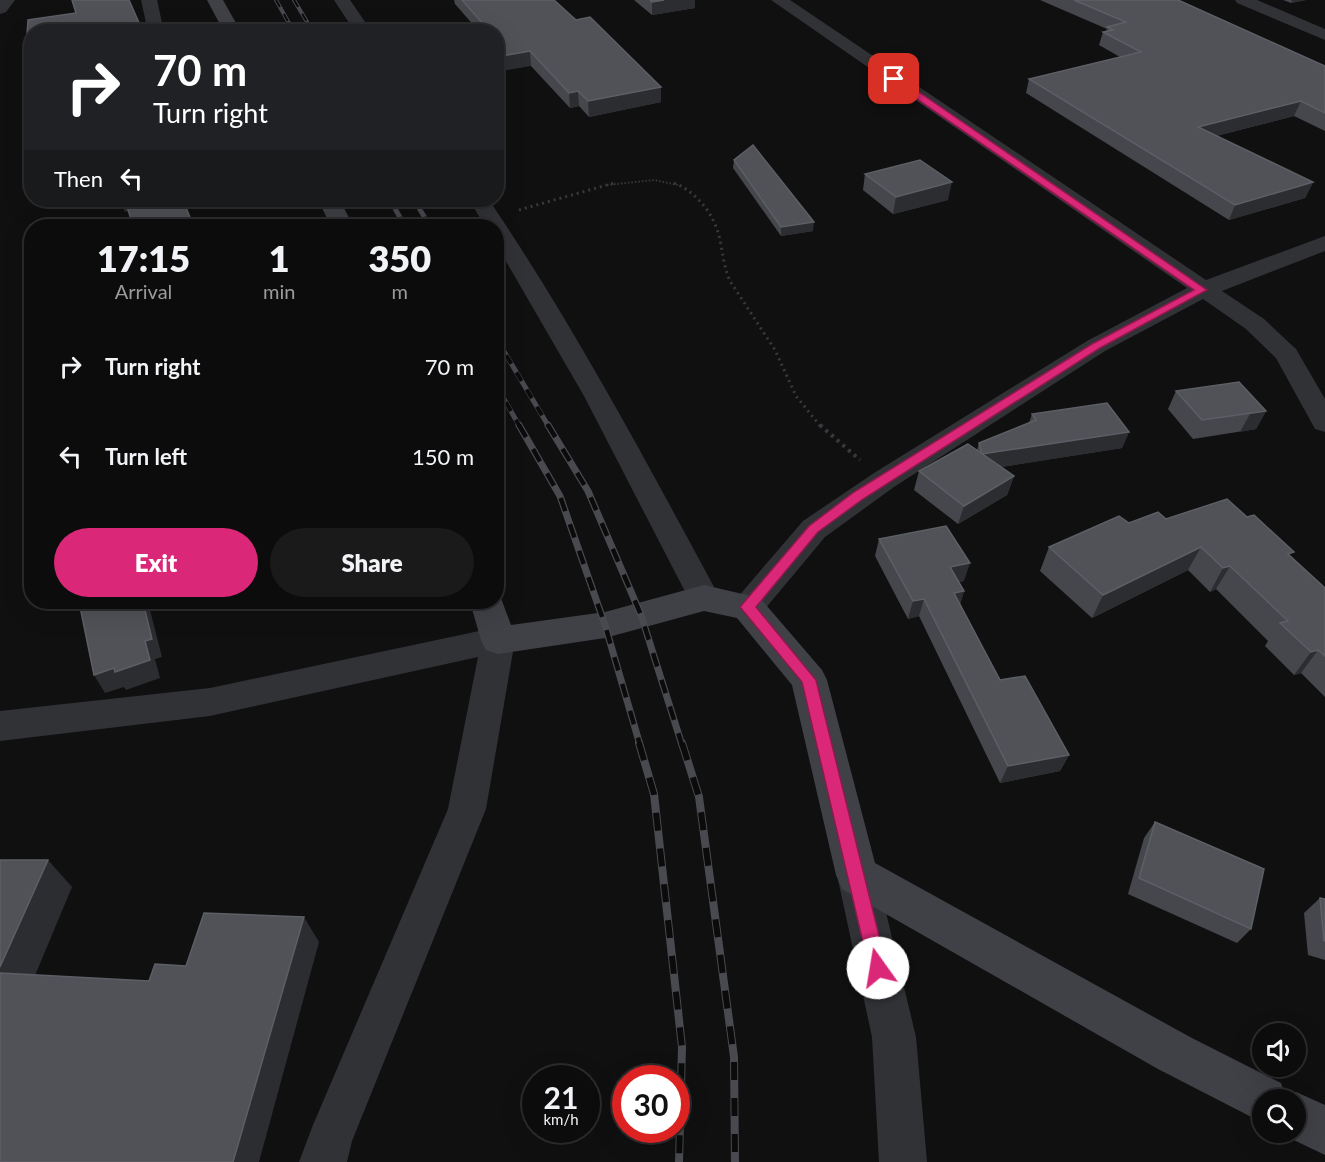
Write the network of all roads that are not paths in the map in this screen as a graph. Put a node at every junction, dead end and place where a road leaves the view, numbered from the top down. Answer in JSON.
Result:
{"nodes":[{"id":1,"x":7,"y":0,"type":"edge"},
{"id":2,"x":149,"y":0,"type":"edge"},
{"id":3,"x":215,"y":0,"type":"edge"},
{"id":4,"x":342,"y":0,"type":"edge"},
{"id":5,"x":779,"y":0,"type":"edge"},
{"id":6,"x":1243,"y":0,"type":"edge"},
{"id":7,"x":0,"y":9,"type":"edge"},
{"id":8,"x":154,"y":24,"type":"edge"},
{"id":9,"x":228,"y":24,"type":"edge"},
{"id":10,"x":358,"y":24,"type":"edge"},
{"id":11,"x":1325,"y":35,"type":"edge"},
{"id":12,"x":504,"y":240,"type":"edge"},
{"id":13,"x":1325,"y":243,"type":"edge"},
{"id":14,"x":1202,"y":290,"type":"junction"},
{"id":15,"x":1325,"y":423,"type":"edge"},
{"id":16,"x":704,"y":598,"type":"junction"},
{"id":17,"x":747,"y":607,"type":"junction"},
{"id":18,"x":490,"y":609,"type":"edge"},
{"id":19,"x":498,"y":640,"type":"junction"},
{"id":20,"x":0,"y":726,"type":"edge"},
{"id":21,"x":857,"y":875,"type":"junction"},
{"id":22,"x":1252,"y":1094,"type":"edge"},
{"id":23,"x":1306,"y":1121,"type":"edge"},
{"id":24,"x":1325,"y":1131,"type":"edge"},
{"id":25,"x":323,"y":1162,"type":"edge"},
{"id":26,"x":903,"y":1162,"type":"edge"}],
"edges":[{"from":1,"to":7,"type":"street"},
{"from":2,"to":8,"type":"street"},
{"from":3,"to":9,"type":"street"},
{"from":4,"to":10,"type":"street"},
{"from":5,"to":14,"type":"street"},
{"from":6,"to":11,"type":"street"},
{"from":12,"to":16,"type":"street"},
{"from":13,"to":14,"type":"street"},
{"from":14,"to":15,"type":"street"},
{"from":14,"to":17,"type":"street"},
{"from":16,"to":17,"type":"street"},
{"from":16,"to":19,"type":"street"},
{"from":17,"to":21,"type":"street"},
{"from":18,"to":19,"type":"street"},
{"from":19,"to":20,"type":"street"},
{"from":19,"to":25,"type":"street"},
{"from":21,"to":22,"type":"street"},
{"from":21,"to":26,"type":"street"},
{"from":23,"to":24,"type":"street"}]}
